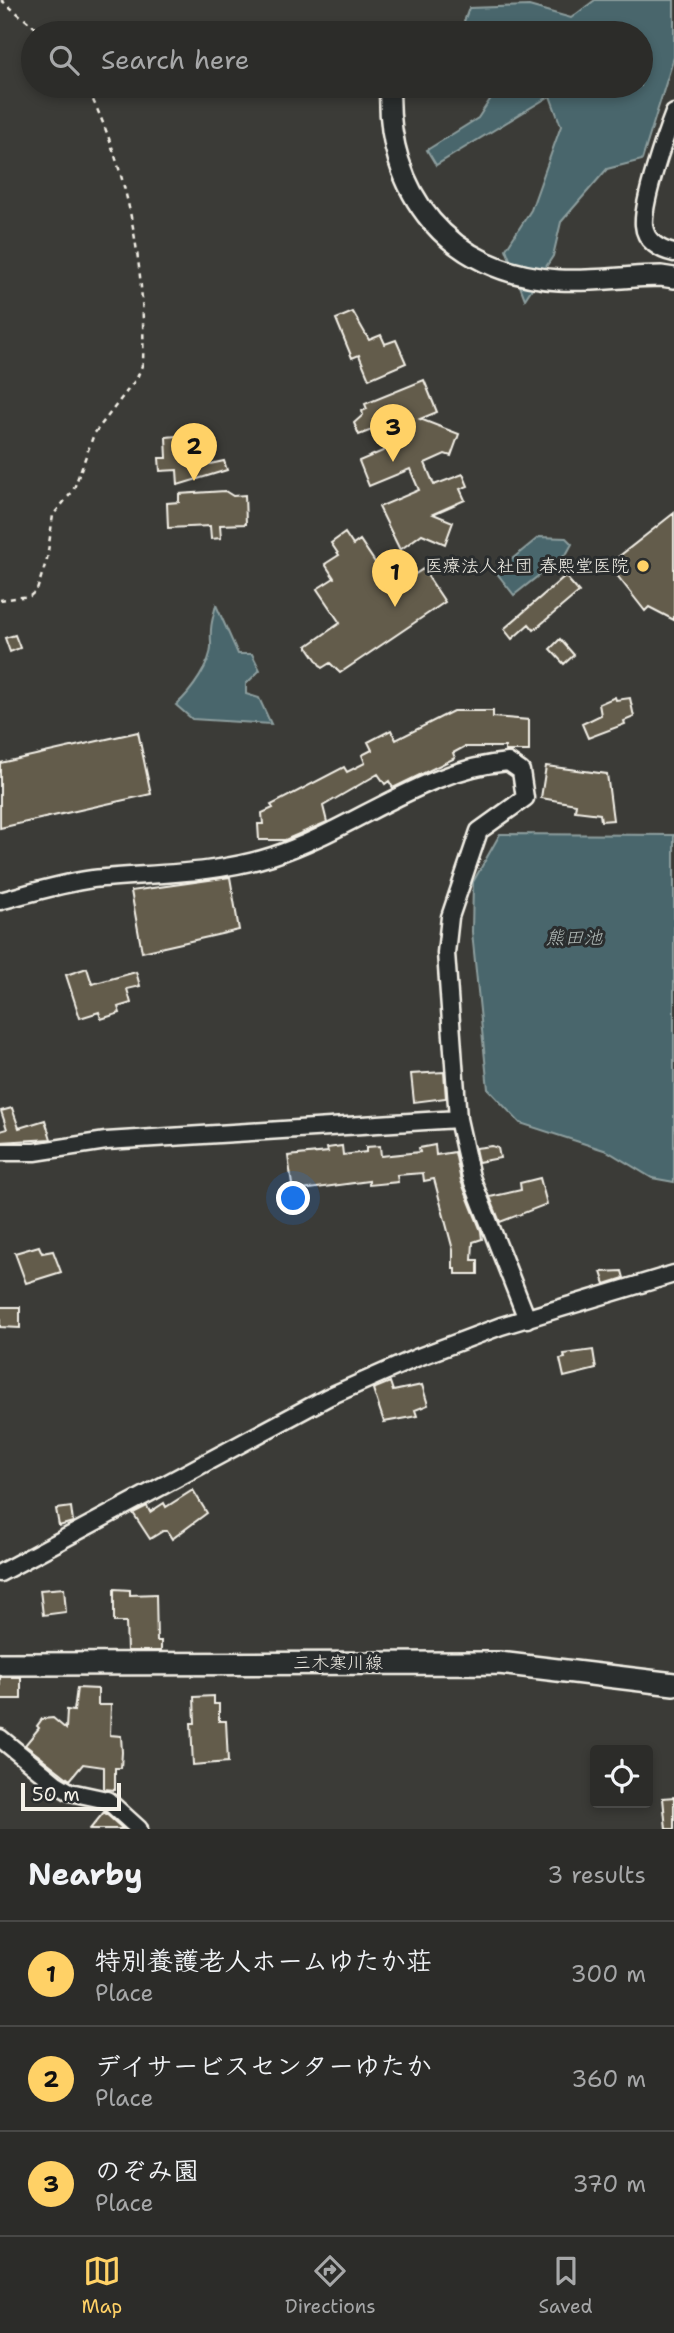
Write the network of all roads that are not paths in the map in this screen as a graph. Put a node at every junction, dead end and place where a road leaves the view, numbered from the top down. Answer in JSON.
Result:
{"nodes":[{"id":1,"x":389,"y":98,"type":"edge"},
{"id":2,"x":674,"y":113,"type":"edge"},
{"id":3,"x":674,"y":253,"type":"edge"},
{"id":4,"x":674,"y":278,"type":"edge"},
{"id":5,"x":0,"y":901,"type":"edge"},
{"id":6,"x":458,"y":1119,"type":"junction"},
{"id":7,"x":0,"y":1152,"type":"edge"},
{"id":8,"x":674,"y":1275,"type":"edge"},
{"id":9,"x":527,"y":1319,"type":"junction"},
{"id":10,"x":0,"y":1573,"type":"edge"},
{"id":11,"x":0,"y":1664,"type":"edge"},
{"id":12,"x":674,"y":1684,"type":"edge"},
{"id":13,"x":0,"y":1738,"type":"edge"},
{"id":14,"x":139,"y":1829,"type":"edge"}],
"edges":[{"from":1,"to":4,"type":"street"},
{"from":2,"to":3,"type":"street"},
{"from":5,"to":6,"type":"street"},
{"from":6,"to":7,"type":"street"},
{"from":6,"to":9,"type":"street"},
{"from":8,"to":9,"type":"street"},
{"from":9,"to":10,"type":"street"},
{"from":11,"to":12,"type":"main road","name":"三木寒川線"},
{"from":13,"to":14,"type":"street"}]}
